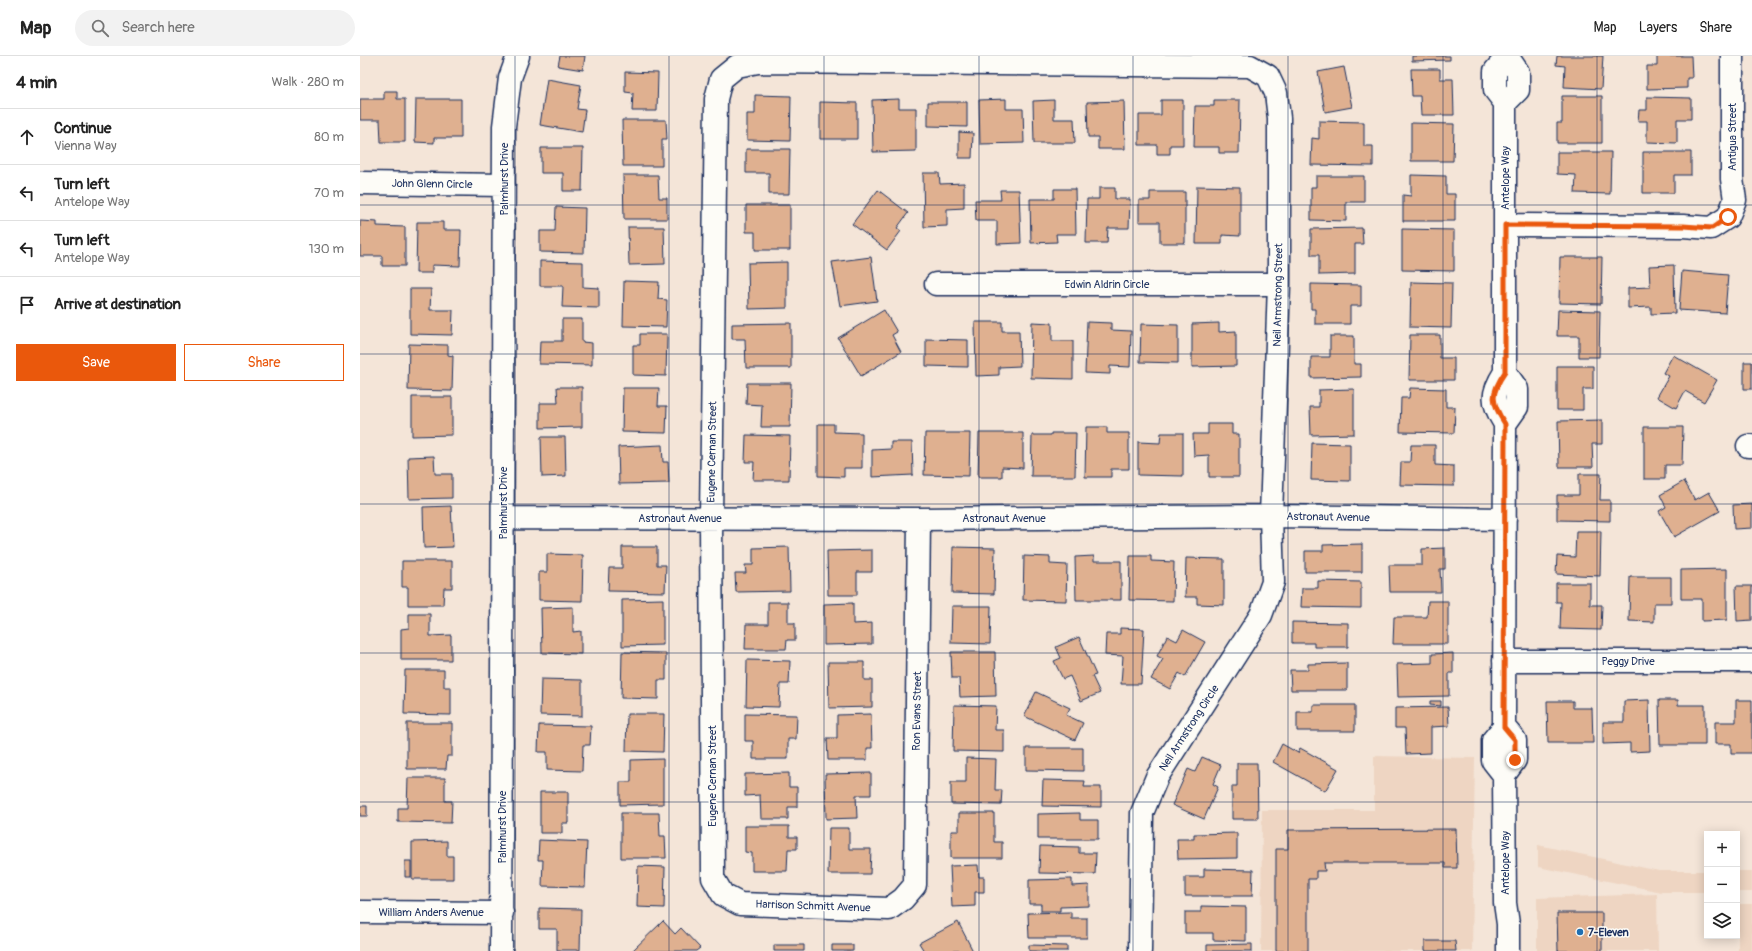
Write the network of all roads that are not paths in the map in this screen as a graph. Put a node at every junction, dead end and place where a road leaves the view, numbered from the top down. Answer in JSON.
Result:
{"nodes":[{"id":1,"x":518,"y":56,"type":"edge"},
{"id":2,"x":1507,"y":56,"type":"edge"},
{"id":3,"x":1732,"y":56,"type":"edge"},
{"id":4,"x":721,"y":79,"type":"joint"},
{"id":5,"x":360,"y":183,"type":"edge"},
{"id":6,"x":504,"y":185,"type":"junction"},
{"id":7,"x":1505,"y":225,"type":"junction"},
{"id":8,"x":936,"y":284,"type":"dead end"},
{"id":9,"x":1279,"y":284,"type":"junction"},
{"id":10,"x":1271,"y":516,"type":"junction"},
{"id":11,"x":503,"y":518,"type":"junction"},
{"id":12,"x":711,"y":518,"type":"junction"},
{"id":13,"x":919,"y":519,"type":"junction"},
{"id":14,"x":1505,"y":519,"type":"junction"},
{"id":15,"x":1504,"y":660,"type":"junction"},
{"id":16,"x":1752,"y":661,"type":"edge"},
{"id":17,"x":723,"y":895,"type":"joint"},
{"id":18,"x":903,"y":899,"type":"joint"},
{"id":19,"x":360,"y":912,"type":"edge"},
{"id":20,"x":502,"y":913,"type":"junction"},
{"id":21,"x":502,"y":951,"type":"edge"},
{"id":22,"x":1140,"y":951,"type":"edge"},
{"id":23,"x":1508,"y":951,"type":"edge"}],
"edges":[{"from":1,"to":6,"type":"street","name":"Palmhurst Drive"},
{"from":2,"to":7,"type":"street","name":"Antelope Way"},
{"from":3,"to":7,"type":"street","name":"Antigua Street"},
{"from":4,"to":9,"type":"street","name":"Neil Armstrong Street"},
{"from":4,"to":12,"type":"street","name":"Eugene Cernan Street"},
{"from":5,"to":6,"type":"street","name":"John Glenn Circle"},
{"from":6,"to":11,"type":"street","name":"Palmhurst Drive"},
{"from":7,"to":14,"type":"street","name":"Antelope Way"},
{"from":8,"to":9,"type":"street","name":"Edwin Aldrin Circle"},
{"from":9,"to":10,"type":"street","name":"Neil Armstrong Street"},
{"from":10,"to":13,"type":"street","name":"Astronaut Avenue"},
{"from":10,"to":14,"type":"street","name":"Astronaut Avenue"},
{"from":10,"to":22,"type":"street","name":"Neil Armstrong Circle"},
{"from":11,"to":12,"type":"street","name":"Astronaut Avenue"},
{"from":11,"to":20,"type":"street","name":"Palmhurst Drive"},
{"from":12,"to":13,"type":"street","name":"Astronaut Avenue"},
{"from":12,"to":17,"type":"street","name":"Eugene Cernan Street"},
{"from":13,"to":18,"type":"street","name":"Ron Evans Street"},
{"from":14,"to":15,"type":"street","name":"Antelope Way"},
{"from":15,"to":16,"type":"street","name":"Peggy Drive"},
{"from":15,"to":23,"type":"street","name":"Antelope Way"},
{"from":17,"to":18,"type":"street","name":"Harrison Schmitt Avenue"},
{"from":19,"to":20,"type":"street","name":"William Anders Avenue"},
{"from":20,"to":21,"type":"street","name":"Palmhurst Drive"}]}
